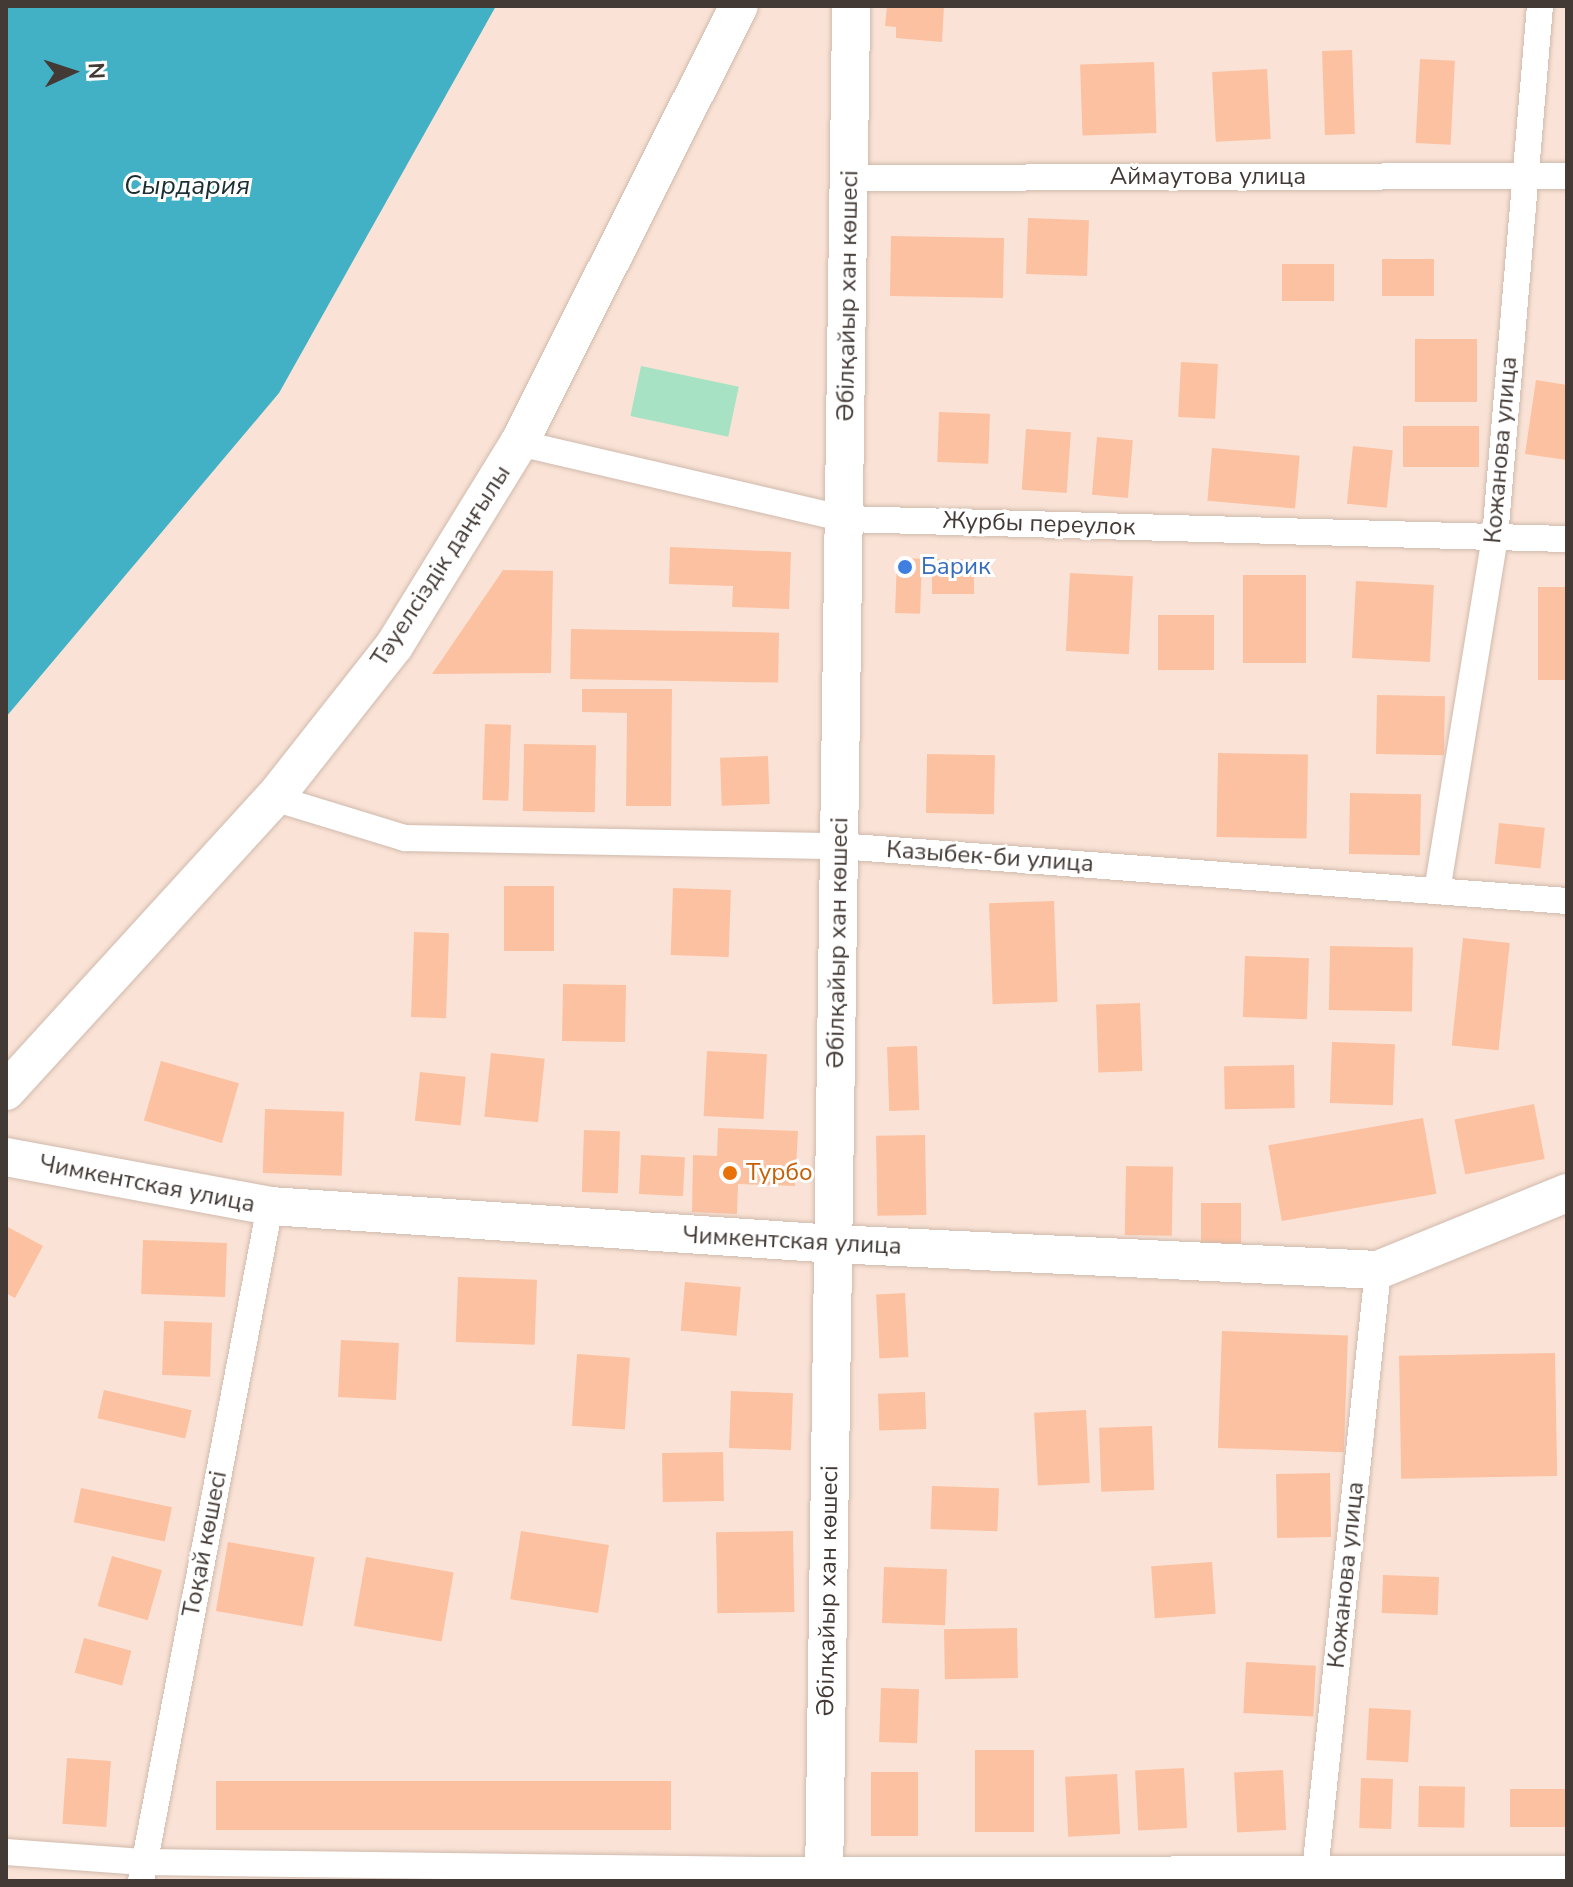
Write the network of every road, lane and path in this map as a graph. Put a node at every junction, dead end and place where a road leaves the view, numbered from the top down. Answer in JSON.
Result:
{"nodes":[{"id":1,"x":739,"y":6,"type":"edge"},
{"id":2,"x":851,"y":6,"type":"edge"},
{"id":3,"x":1540,"y":6,"type":"edge"},
{"id":4,"x":1524,"y":176,"type":"junction"},
{"id":5,"x":1567,"y":176,"type":"edge"},
{"id":6,"x":850,"y":178,"type":"junction"},
{"id":7,"x":519,"y":443,"type":"junction"},
{"id":8,"x":846,"y":519,"type":"junction"},
{"id":9,"x":1495,"y":537,"type":"junction"},
{"id":10,"x":1567,"y":539,"type":"edge"},
{"id":11,"x":274,"y":798,"type":"junction"},
{"id":12,"x":839,"y":846,"type":"junction"},
{"id":13,"x":1437,"y":891,"type":"junction"},
{"id":14,"x":1567,"y":901,"type":"edge"},
{"id":15,"x":6,"y":1091,"type":"edge"},
{"id":16,"x":6,"y":1157,"type":"edge"},
{"id":17,"x":1567,"y":1193,"type":"edge"},
{"id":18,"x":270,"y":1206,"type":"junction"},
{"id":19,"x":834,"y":1244,"type":"junction"},
{"id":20,"x":1378,"y":1270,"type":"junction"},
{"id":21,"x":6,"y":1852,"type":"edge"},
{"id":22,"x":1567,"y":1869,"type":"edge"},
{"id":23,"x":142,"y":1871,"type":"edge"},
{"id":24,"x":824,"y":1876,"type":"edge"},
{"id":25,"x":1315,"y":1876,"type":"edge"}],
"edges":[{"from":1,"to":7,"type":"street","name":"Тәуелсіздік даңғылы"},
{"from":2,"to":6,"type":"street","name":"Әбілқайыр хан көшесі"},
{"from":3,"to":4,"type":"street","name":"Кожанова улица"},
{"from":4,"to":5,"type":"street","name":"Аймаутова улица"},
{"from":4,"to":6,"type":"street","name":"Аймаутова улица"},
{"from":4,"to":9,"type":"street","name":"Кожанова улица"},
{"from":6,"to":8,"type":"street","name":"Әбілқайыр хан көшесі"},
{"from":7,"to":8,"type":"street","name":"Журбы переулок"},
{"from":7,"to":11,"type":"street","name":"Тәуелсіздік даңғылы"},
{"from":8,"to":9,"type":"street","name":"Журбы переулок"},
{"from":8,"to":12,"type":"street","name":"Әбілқайыр хан көшесі"},
{"from":9,"to":10,"type":"street","name":"Журбы переулок"},
{"from":9,"to":13,"type":"street","name":"Кожанова улица"},
{"from":11,"to":12,"type":"street","name":"Казыбек-би улица"},
{"from":11,"to":15,"type":"street","name":"Тәуелсіздік даңғылы"},
{"from":12,"to":13,"type":"street","name":"Казыбек-би улица"},
{"from":12,"to":19,"type":"street","name":"Әбілқайыр хан көшесі"},
{"from":13,"to":14,"type":"street","name":"Казыбек-би улица"},
{"from":16,"to":18,"type":"street","name":"Чимкентская улица"},
{"from":17,"to":20,"type":"street","name":"Чимкентская улица"},
{"from":18,"to":19,"type":"street","name":"Чимкентская улица"},
{"from":18,"to":23,"type":"street","name":"Тоқай көшесі"},
{"from":19,"to":20,"type":"street","name":"Чимкентская улица"},
{"from":19,"to":24,"type":"street","name":"Әбілқайыр хан көшесі"},
{"from":20,"to":25,"type":"street","name":"Кожанова улица"},
{"from":21,"to":23,"type":"street"},
{"from":22,"to":25,"type":"street"},
{"from":23,"to":24,"type":"street"},
{"from":24,"to":25,"type":"street"}]}
